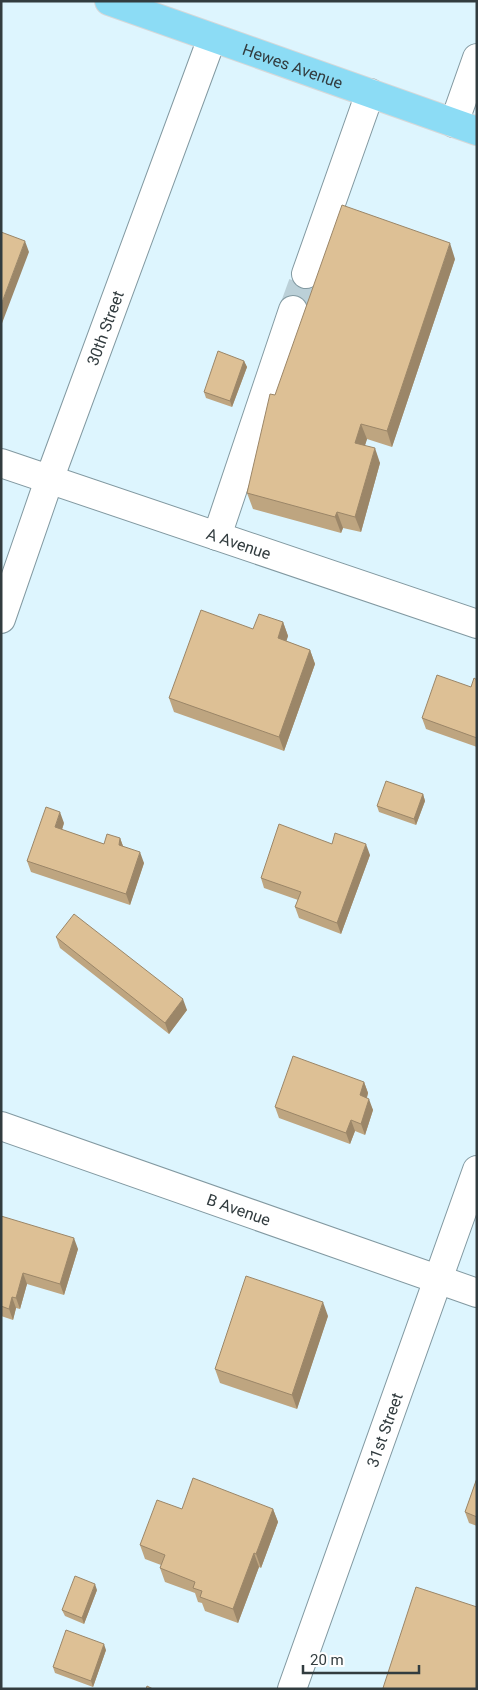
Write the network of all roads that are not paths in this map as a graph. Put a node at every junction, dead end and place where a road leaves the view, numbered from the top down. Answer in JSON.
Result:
{"nodes":[{"id":1,"x":109,"y":1,"type":"edge"},
{"id":2,"x":212,"y":38,"type":"junction"},
{"id":3,"x":477,"y":58,"type":"edge"},
{"id":4,"x":370,"y":93,"type":"junction"},
{"id":5,"x":466,"y":127,"type":"edge"},
{"id":6,"x":306,"y":274,"type":"tunnel mouth"},
{"id":7,"x":294,"y":310,"type":"tunnel mouth"},
{"id":8,"x":1,"y":463,"type":"edge"},
{"id":9,"x":49,"y":480,"type":"junction"},
{"id":10,"x":217,"y":536,"type":"junction"},
{"id":11,"x":1,"y":619,"type":"edge"},
{"id":12,"x":477,"y":624,"type":"edge"},
{"id":13,"x":1,"y":1126,"type":"edge"},
{"id":14,"x":477,"y":1170,"type":"edge"},
{"id":15,"x":439,"y":1279,"type":"junction"},
{"id":16,"x":477,"y":1293,"type":"edge"},
{"id":17,"x":292,"y":1689,"type":"edge"}],
"edges":[{"from":1,"to":2,"type":"main road","name":"Hewes Avenue"},
{"from":2,"to":4,"type":"main road","name":"Hewes Avenue"},
{"from":2,"to":9,"type":"street","name":"30th Street"},
{"from":3,"to":5,"type":"street"},
{"from":4,"to":5,"type":"main road","name":"Hewes Avenue"},
{"from":4,"to":6,"type":"street"},
{"from":7,"to":10,"type":"street"},
{"from":8,"to":9,"type":"street","name":"A Avenue"},
{"from":9,"to":10,"type":"street","name":"A Avenue"},
{"from":9,"to":11,"type":"street","name":"30th Street"},
{"from":10,"to":12,"type":"street","name":"A Avenue"},
{"from":13,"to":15,"type":"street","name":"B Avenue"},
{"from":14,"to":15,"type":"street","name":"31st Street"},
{"from":15,"to":16,"type":"street","name":"B Avenue"},
{"from":15,"to":17,"type":"street","name":"31st Street"}]}
